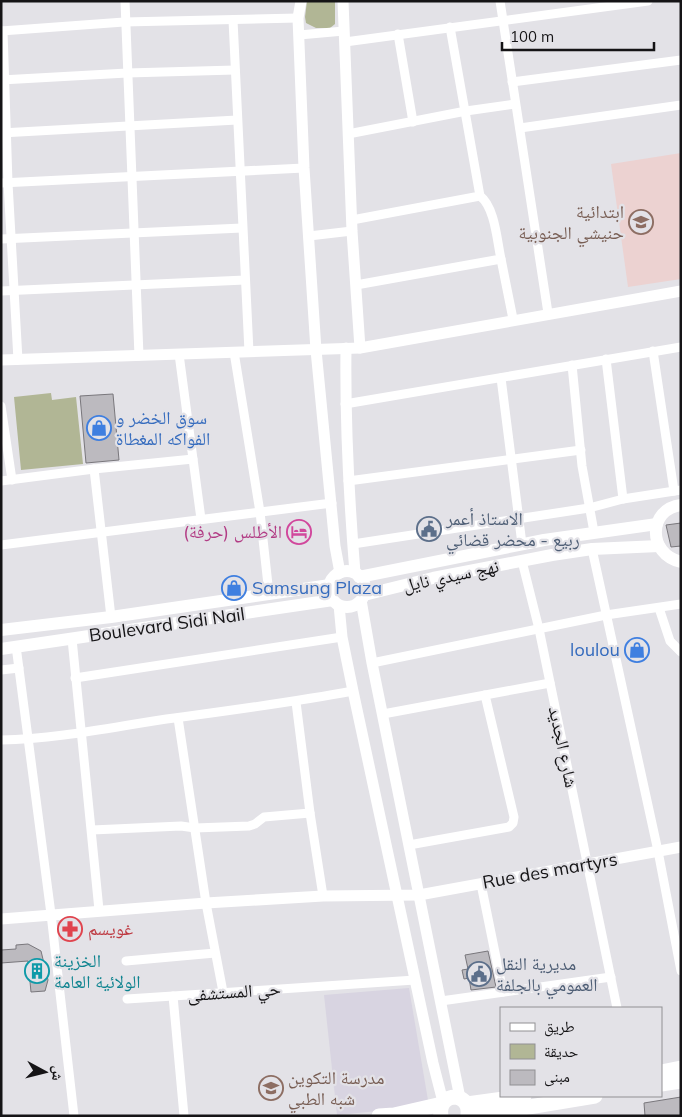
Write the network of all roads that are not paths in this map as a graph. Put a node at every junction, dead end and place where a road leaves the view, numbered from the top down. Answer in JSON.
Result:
{"nodes":[{"id":1,"x":125,"y":1,"type":"edge"},
{"id":2,"x":301,"y":1,"type":"edge"},
{"id":3,"x":343,"y":1,"type":"edge"},
{"id":4,"x":500,"y":1,"type":"edge"},
{"id":5,"x":648,"y":1,"type":"edge"},
{"id":6,"x":298,"y":18,"type":"junction"},
{"id":7,"x":233,"y":20,"type":"junction"},
{"id":8,"x":503,"y":20,"type":"junction"},
{"id":9,"x":124,"y":22,"type":"junction"},
{"id":10,"x":450,"y":27,"type":"junction"},
{"id":11,"x":2,"y":31,"type":"edge"},
{"id":12,"x":398,"y":34,"type":"junction"},
{"id":13,"x":299,"y":35,"type":"junction"},
{"id":14,"x":344,"y":37,"type":"junction"},
{"id":15,"x":681,"y":60,"type":"edge"},
{"id":16,"x":234,"y":70,"type":"junction"},
{"id":17,"x":126,"y":73,"type":"junction"},
{"id":18,"x":3,"y":80,"type":"edge"},
{"id":19,"x":512,"y":82,"type":"junction"},
{"id":20,"x":515,"y":104,"type":"junction"},
{"id":21,"x":681,"y":105,"type":"edge"},
{"id":22,"x":466,"y":111,"type":"junction"},
{"id":23,"x":237,"y":120,"type":"junction"},
{"id":24,"x":413,"y":122,"type":"junction"},
{"id":25,"x":129,"y":125,"type":"junction"},
{"id":26,"x":520,"y":128,"type":"junction"},
{"id":27,"x":4,"y":132,"type":"edge"},
{"id":28,"x":348,"y":134,"type":"junction"},
{"id":29,"x":304,"y":168,"type":"junction"},
{"id":30,"x":240,"y":171,"type":"junction"},
{"id":31,"x":132,"y":177,"type":"junction"},
{"id":32,"x":4,"y":183,"type":"edge"},
{"id":33,"x":480,"y":196,"type":"junction"},
{"id":34,"x":352,"y":226,"type":"junction"},
{"id":35,"x":242,"y":228,"type":"junction"},
{"id":36,"x":134,"y":233,"type":"junction"},
{"id":37,"x":309,"y":236,"type":"junction"},
{"id":38,"x":12,"y":239,"type":"junction"},
{"id":39,"x":1,"y":240,"type":"edge"},
{"id":40,"x":501,"y":259,"type":"junction"},
{"id":41,"x":245,"y":280,"type":"junction"},
{"id":42,"x":136,"y":285,"type":"junction"},
{"id":43,"x":356,"y":285,"type":"junction"},
{"id":44,"x":1,"y":291,"type":"edge"},
{"id":45,"x":14,"y":291,"type":"junction"},
{"id":46,"x":681,"y":291,"type":"edge"},
{"id":47,"x":548,"y":313,"type":"junction"},
{"id":48,"x":513,"y":320,"type":"junction"},
{"id":49,"x":681,"y":346,"type":"edge"},
{"id":50,"x":346,"y":348,"type":"junction"},
{"id":51,"x":360,"y":348,"type":"junction"},
{"id":52,"x":316,"y":350,"type":"junction"},
{"id":53,"x":653,"y":351,"type":"junction"},
{"id":54,"x":234,"y":352,"type":"junction"},
{"id":55,"x":249,"y":352,"type":"junction"},
{"id":56,"x":179,"y":354,"type":"junction"},
{"id":57,"x":139,"y":356,"type":"junction"},
{"id":58,"x":1,"y":360,"type":"edge"},
{"id":59,"x":18,"y":360,"type":"junction"},
{"id":60,"x":606,"y":360,"type":"junction"},
{"id":61,"x":572,"y":365,"type":"junction"},
{"id":62,"x":501,"y":378,"type":"junction"},
{"id":63,"x":345,"y":404,"type":"junction"},
{"id":64,"x":1,"y":406,"type":"edge"},
{"id":65,"x":3,"y":427,"type":"edge"},
{"id":66,"x":581,"y":450,"type":"junction"},
{"id":67,"x":511,"y":458,"type":"junction"},
{"id":68,"x":193,"y":460,"type":"junction"},
{"id":69,"x":94,"y":469,"type":"junction"},
{"id":70,"x":12,"y":480,"type":"junction"},
{"id":71,"x":1,"y":481,"type":"edge"},
{"id":72,"x":348,"y":481,"type":"junction"},
{"id":73,"x":677,"y":491,"type":"edge"},
{"id":74,"x":623,"y":499,"type":"junction"},
{"id":75,"x":332,"y":503,"type":"junction"},
{"id":76,"x":681,"y":505,"type":"edge"},
{"id":77,"x":589,"y":508,"type":"junction"},
{"id":78,"x":260,"y":512,"type":"junction"},
{"id":79,"x":201,"y":519,"type":"junction"},
{"id":80,"x":519,"y":519,"type":"junction"},
{"id":81,"x":657,"y":524,"type":"junction"},
{"id":82,"x":102,"y":532,"type":"junction"},
{"id":83,"x":594,"y":532,"type":"junction"},
{"id":84,"x":353,"y":544,"type":"junction"},
{"id":85,"x":522,"y":544,"type":"junction"},
{"id":86,"x":1,"y":545,"type":"edge"},
{"id":87,"x":658,"y":546,"type":"junction"},
{"id":88,"x":592,"y":549,"type":"junction"},
{"id":89,"x":522,"y":561,"type":"junction"},
{"id":90,"x":681,"y":562,"type":"edge"},
{"id":91,"x":340,"y":573,"type":"junction"},
{"id":92,"x":357,"y":575,"type":"junction"},
{"id":93,"x":330,"y":585,"type":"junction"},
{"id":94,"x":269,"y":594,"type":"junction"},
{"id":95,"x":362,"y":598,"type":"junction"},
{"id":96,"x":336,"y":602,"type":"junction"},
{"id":97,"x":681,"y":604,"type":"edge"},
{"id":98,"x":659,"y":608,"type":"junction"},
{"id":99,"x":606,"y":616,"type":"junction"},
{"id":100,"x":111,"y":617,"type":"junction"},
{"id":101,"x":538,"y":629,"type":"junction"},
{"id":102,"x":1,"y":630,"type":"edge"},
{"id":103,"x":342,"y":638,"type":"junction"},
{"id":104,"x":72,"y":639,"type":"junction"},
{"id":105,"x":16,"y":646,"type":"junction"},
{"id":106,"x":1,"y":648,"type":"edge"},
{"id":107,"x":681,"y":652,"type":"edge"},
{"id":108,"x":372,"y":662,"type":"junction"},
{"id":109,"x":20,"y":668,"type":"junction"},
{"id":110,"x":1,"y":670,"type":"edge"},
{"id":111,"x":75,"y":678,"type":"junction"},
{"id":112,"x":550,"y":683,"type":"junction"},
{"id":113,"x":353,"y":691,"type":"junction"},
{"id":114,"x":485,"y":695,"type":"junction"},
{"id":115,"x":296,"y":702,"type":"junction"},
{"id":116,"x":383,"y":714,"type":"junction"},
{"id":117,"x":178,"y":718,"type":"junction"},
{"id":118,"x":81,"y":732,"type":"junction"},
{"id":119,"x":29,"y":739,"type":"junction"},
{"id":120,"x":1,"y":740,"type":"edge"},
{"id":121,"x":310,"y":813,"type":"junction"},
{"id":122,"x":195,"y":828,"type":"junction"},
{"id":123,"x":92,"y":830,"type":"junction"},
{"id":124,"x":409,"y":845,"type":"junction"},
{"id":125,"x":681,"y":847,"type":"edge"},
{"id":126,"x":658,"y":851,"type":"junction"},
{"id":127,"x":588,"y":864,"type":"junction"},
{"id":128,"x":481,"y":884,"type":"junction"},
{"id":129,"x":419,"y":895,"type":"junction"},
{"id":130,"x":323,"y":896,"type":"junction"},
{"id":131,"x":398,"y":896,"type":"junction"},
{"id":132,"x":206,"y":903,"type":"junction"},
{"id":133,"x":99,"y":910,"type":"junction"},
{"id":134,"x":51,"y":914,"type":"junction"},
{"id":135,"x":1,"y":919,"type":"edge"},
{"id":136,"x":215,"y":953,"type":"junction"},
{"id":137,"x":126,"y":961,"type":"dead end"},
{"id":138,"x":681,"y":971,"type":"edge"},
{"id":139,"x":610,"y":977,"type":"junction"},
{"id":140,"x":415,"y":980,"type":"junction"},
{"id":141,"x":223,"y":992,"type":"junction"},
{"id":142,"x":503,"y":992,"type":"junction"},
{"id":143,"x":173,"y":996,"type":"junction"},
{"id":144,"x":126,"y":999,"type":"dead end"},
{"id":145,"x":440,"y":1001,"type":"junction"},
{"id":146,"x":617,"y":1007,"type":"edge"},
{"id":147,"x":681,"y":1068,"type":"edge"},
{"id":148,"x":662,"y":1072,"type":"edge"},
{"id":149,"x":681,"y":1081,"type":"edge"},
{"id":150,"x":662,"y":1084,"type":"edge"},
{"id":151,"x":519,"y":1097,"type":"edge"},
{"id":152,"x":584,"y":1097,"type":"edge"},
{"id":153,"x":442,"y":1107,"type":"edge"},
{"id":154,"x":468,"y":1108,"type":"edge"},
{"id":155,"x":74,"y":1116,"type":"edge"},
{"id":156,"x":184,"y":1116,"type":"edge"},
{"id":157,"x":379,"y":1116,"type":"edge"}],
"edges":[{"from":1,"to":9,"type":"street"},
{"from":2,"to":6,"type":"street"},
{"from":3,"to":14,"type":"street"},
{"from":4,"to":8,"type":"street"},
{"from":5,"to":8,"type":"street"},
{"from":6,"to":7,"type":"street"},
{"from":6,"to":13,"type":"street"},
{"from":7,"to":9,"type":"street"},
{"from":7,"to":16,"type":"street"},
{"from":8,"to":10,"type":"street"},
{"from":8,"to":19,"type":"street"},
{"from":9,"to":11,"type":"street"},
{"from":9,"to":17,"type":"street"},
{"from":10,"to":12,"type":"street"},
{"from":10,"to":22,"type":"street"},
{"from":11,"to":18,"type":"street"},
{"from":12,"to":14,"type":"street"},
{"from":12,"to":24,"type":"street"},
{"from":13,"to":14,"type":"street"},
{"from":13,"to":29,"type":"street"},
{"from":14,"to":28,"type":"street"},
{"from":15,"to":19,"type":"street"},
{"from":16,"to":17,"type":"street"},
{"from":16,"to":23,"type":"street"},
{"from":17,"to":18,"type":"street"},
{"from":17,"to":25,"type":"street"},
{"from":18,"to":27,"type":"street"},
{"from":19,"to":20,"type":"street"},
{"from":20,"to":22,"type":"street"},
{"from":20,"to":26,"type":"street"},
{"from":21,"to":26,"type":"street"},
{"from":22,"to":24,"type":"street"},
{"from":22,"to":33,"type":"street"},
{"from":23,"to":25,"type":"street"},
{"from":23,"to":30,"type":"street"},
{"from":24,"to":28,"type":"street"},
{"from":25,"to":27,"type":"street"},
{"from":25,"to":31,"type":"street"},
{"from":26,"to":47,"type":"street"},
{"from":27,"to":32,"type":"street"},
{"from":28,"to":34,"type":"street"},
{"from":29,"to":30,"type":"street"},
{"from":29,"to":37,"type":"street"},
{"from":30,"to":31,"type":"street"},
{"from":30,"to":35,"type":"street"},
{"from":31,"to":32,"type":"street"},
{"from":31,"to":36,"type":"street"},
{"from":32,"to":38,"type":"street"},
{"from":33,"to":34,"type":"street"},
{"from":33,"to":40,"type":"street"},
{"from":34,"to":37,"type":"street"},
{"from":34,"to":43,"type":"street"},
{"from":35,"to":36,"type":"street"},
{"from":35,"to":41,"type":"street"},
{"from":36,"to":38,"type":"street"},
{"from":36,"to":42,"type":"street"},
{"from":37,"to":52,"type":"street"},
{"from":38,"to":39,"type":"street"},
{"from":38,"to":45,"type":"street"},
{"from":40,"to":43,"type":"street"},
{"from":40,"to":48,"type":"street"},
{"from":41,"to":42,"type":"street"},
{"from":41,"to":55,"type":"street"},
{"from":42,"to":45,"type":"street"},
{"from":42,"to":57,"type":"street"},
{"from":43,"to":51,"type":"street"},
{"from":44,"to":45,"type":"street"},
{"from":45,"to":59,"type":"street"},
{"from":46,"to":47,"type":"street"},
{"from":47,"to":48,"type":"street"},
{"from":48,"to":51,"type":"street"},
{"from":49,"to":53,"type":"street"},
{"from":50,"to":51,"type":"street"},
{"from":50,"to":52,"type":"street"},
{"from":50,"to":63,"type":"street"},
{"from":52,"to":55,"type":"street"},
{"from":52,"to":75,"type":"street"},
{"from":53,"to":60,"type":"street"},
{"from":53,"to":73,"type":"street"},
{"from":54,"to":55,"type":"street"},
{"from":54,"to":56,"type":"street"},
{"from":54,"to":78,"type":"street"},
{"from":56,"to":57,"type":"street"},
{"from":56,"to":68,"type":"street"},
{"from":57,"to":59,"type":"street"},
{"from":58,"to":59,"type":"street"},
{"from":60,"to":61,"type":"street"},
{"from":60,"to":74,"type":"street"},
{"from":61,"to":62,"type":"street"},
{"from":61,"to":66,"type":"street"},
{"from":62,"to":63,"type":"street"},
{"from":62,"to":67,"type":"street"},
{"from":63,"to":72,"type":"street"},
{"from":64,"to":65,"type":"street"},
{"from":65,"to":70,"type":"street"},
{"from":66,"to":67,"type":"street"},
{"from":66,"to":77,"type":"street"},
{"from":67,"to":72,"type":"street"},
{"from":67,"to":80,"type":"street"},
{"from":68,"to":69,"type":"street"},
{"from":68,"to":79,"type":"street"},
{"from":69,"to":70,"type":"street"},
{"from":69,"to":82,"type":"street"},
{"from":70,"to":71,"type":"street"},
{"from":72,"to":84,"type":"street"},
{"from":73,"to":74,"type":"street"},
{"from":74,"to":77,"type":"street"},
{"from":75,"to":78,"type":"street"},
{"from":75,"to":91,"type":"street"},
{"from":76,"to":81,"type":"main road"},
{"from":77,"to":80,"type":"street"},
{"from":77,"to":83,"type":"street"},
{"from":78,"to":79,"type":"street"},
{"from":78,"to":94,"type":"street"},
{"from":79,"to":82,"type":"street"},
{"from":80,"to":84,"type":"street"},
{"from":80,"to":85,"type":"street"},
{"from":81,"to":83,"type":"main road","name":"نهج سيدي نايل"},
{"from":81,"to":87,"type":"main road"},
{"from":82,"to":86,"type":"street"},
{"from":82,"to":100,"type":"street"},
{"from":83,"to":85,"type":"main road","name":"نهج سيدي نايل"},
{"from":84,"to":92,"type":"street"},
{"from":85,"to":92,"type":"main road","name":"نهج سيدي نايل"},
{"from":87,"to":88,"type":"main road","name":"نهج سيدي نايل"},
{"from":87,"to":90,"type":"main road"},
{"from":88,"to":89,"type":"main road","name":"نهج سيدي نايل"},
{"from":88,"to":99,"type":"street"},
{"from":89,"to":95,"type":"main road","name":"نهج سيدي نايل"},
{"from":89,"to":101,"type":"street","name":"شارع الجديد"},
{"from":91,"to":92,"type":"main road"},
{"from":91,"to":93,"type":"main road"},
{"from":92,"to":95,"type":"main road"},
{"from":93,"to":94,"type":"main road","name":"Boulevard Sidi Nail"},
{"from":93,"to":96,"type":"main road"},
{"from":94,"to":100,"type":"main road","name":"Boulevard Sidi Nail"},
{"from":95,"to":96,"type":"main road"},
{"from":95,"to":108,"type":"street"},
{"from":96,"to":103,"type":"street"},
{"from":96,"to":104,"type":"main road","name":"Boulevard Sidi Nail"},
{"from":97,"to":98,"type":"street"},
{"from":98,"to":99,"type":"street"},
{"from":98,"to":107,"type":"street"},
{"from":99,"to":101,"type":"street"},
{"from":99,"to":126,"type":"street"},
{"from":100,"to":102,"type":"main road","name":"Boulevard Sidi Nail"},
{"from":101,"to":108,"type":"street"},
{"from":101,"to":112,"type":"street","name":"شارع الجديد"},
{"from":103,"to":111,"type":"street"},
{"from":103,"to":113,"type":"street"},
{"from":104,"to":105,"type":"main road","name":"Boulevard Sidi Nail"},
{"from":104,"to":111,"type":"street"},
{"from":105,"to":106,"type":"main road","name":"Boulevard Sidi Nail"},
{"from":105,"to":109,"type":"street"},
{"from":108,"to":116,"type":"street"},
{"from":109,"to":110,"type":"street"},
{"from":109,"to":119,"type":"street"},
{"from":111,"to":118,"type":"street"},
{"from":112,"to":114,"type":"street"},
{"from":112,"to":127,"type":"street","name":"شارع الجديد"},
{"from":113,"to":115,"type":"street"},
{"from":113,"to":131,"type":"street"},
{"from":114,"to":116,"type":"street"},
{"from":114,"to":124,"type":"street"},
{"from":115,"to":117,"type":"street"},
{"from":115,"to":121,"type":"street"},
{"from":116,"to":124,"type":"street"},
{"from":117,"to":118,"type":"street"},
{"from":117,"to":122,"type":"street"},
{"from":118,"to":119,"type":"street"},
{"from":118,"to":123,"type":"street"},
{"from":119,"to":120,"type":"street"},
{"from":119,"to":134,"type":"street"},
{"from":121,"to":122,"type":"street"},
{"from":121,"to":130,"type":"street"},
{"from":122,"to":123,"type":"street"},
{"from":122,"to":132,"type":"street"},
{"from":123,"to":133,"type":"street"},
{"from":124,"to":129,"type":"street"},
{"from":125,"to":126,"type":"street","name":"Rue des martyrs"},
{"from":126,"to":127,"type":"street","name":"Rue des martyrs"},
{"from":126,"to":138,"type":"street"},
{"from":127,"to":128,"type":"street","name":"Rue des martyrs"},
{"from":127,"to":139,"type":"street","name":"شارع الجديد"},
{"from":128,"to":129,"type":"street","name":"Rue des martyrs"},
{"from":128,"to":142,"type":"street"},
{"from":129,"to":131,"type":"street","name":"Rue des martyrs"},
{"from":129,"to":145,"type":"street"},
{"from":130,"to":131,"type":"street","name":"Rue des martyrs"},
{"from":130,"to":132,"type":"street","name":"Rue des martyrs"},
{"from":131,"to":140,"type":"street"},
{"from":132,"to":133,"type":"street","name":"Rue des martyrs"},
{"from":132,"to":136,"type":"street"},
{"from":133,"to":134,"type":"street","name":"Rue des martyrs"},
{"from":134,"to":135,"type":"street","name":"Rue des martyrs"},
{"from":134,"to":155,"type":"street"},
{"from":136,"to":137,"type":"street"},
{"from":136,"to":141,"type":"street"},
{"from":139,"to":142,"type":"street"},
{"from":139,"to":146,"type":"street","name":"شارع الجديد"},
{"from":140,"to":141,"type":"street","name":"حي المستشفى"},
{"from":140,"to":153,"type":"street"},
{"from":141,"to":143,"type":"street","name":"حي المستشفى"},
{"from":142,"to":145,"type":"street"},
{"from":143,"to":144,"type":"street"},
{"from":143,"to":156,"type":"street","name":"حي المستشفى"},
{"from":145,"to":154,"type":"street"},
{"from":147,"to":148,"type":"main road"},
{"from":149,"to":150,"type":"main road"},
{"from":151,"to":154,"type":"main road"},
{"from":152,"to":154,"type":"main road"},
{"from":153,"to":154,"type":"main road"},
{"from":153,"to":157,"type":"main road"}]}
